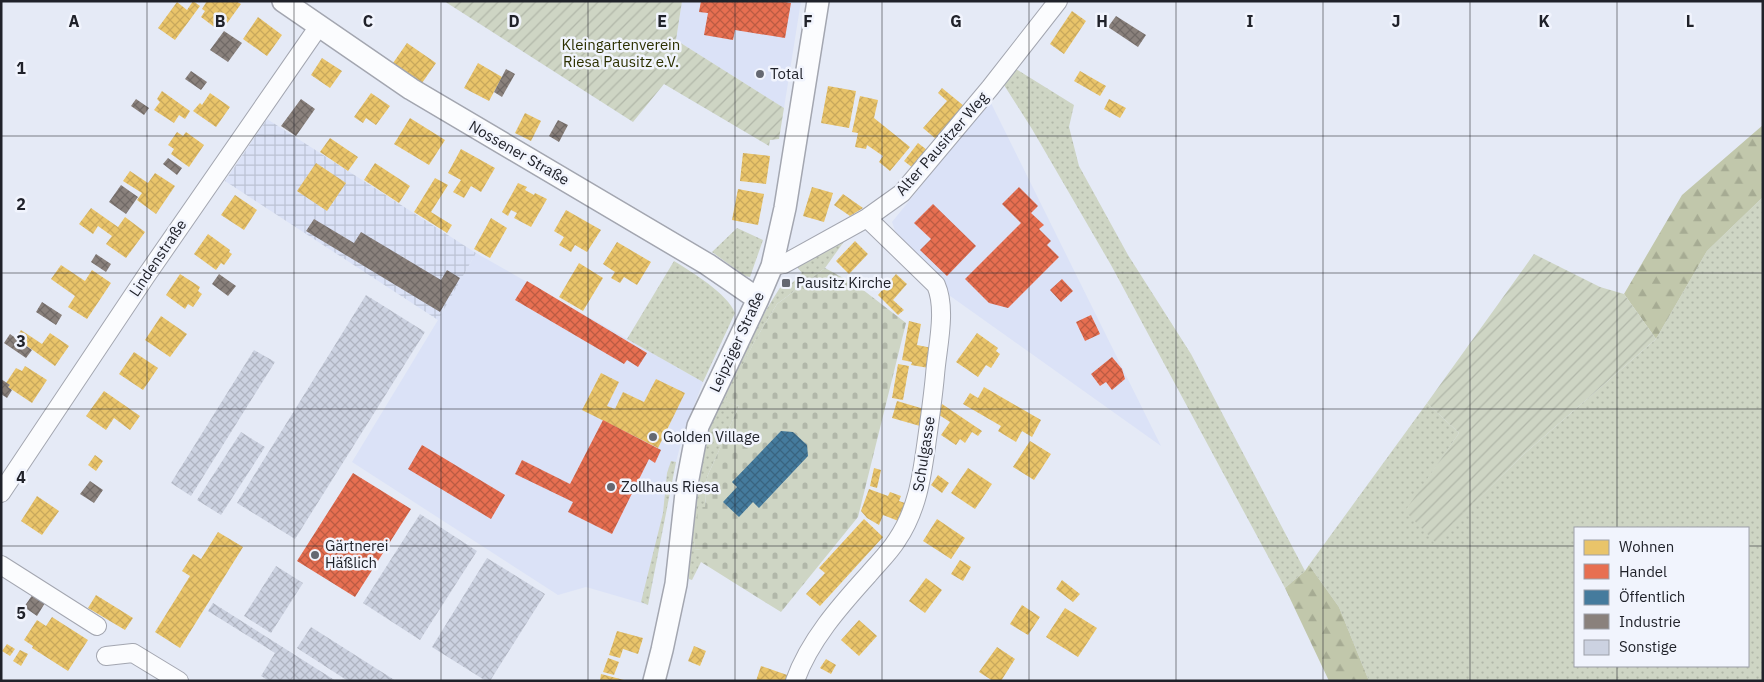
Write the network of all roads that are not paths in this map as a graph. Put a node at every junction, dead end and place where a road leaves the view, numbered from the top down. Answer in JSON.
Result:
{"nodes":[{"id":1,"x":283,"y":1,"type":"edge"},
{"id":2,"x":818,"y":1,"type":"edge"},
{"id":3,"x":1058,"y":1,"type":"edge"},
{"id":4,"x":319,"y":26,"type":"junction"},
{"id":5,"x":867,"y":218,"type":"junction"},
{"id":6,"x":772,"y":266,"type":"junction"},
{"id":7,"x":758,"y":300,"type":"junction"},
{"id":8,"x":1,"y":493,"type":"edge"},
{"id":9,"x":1,"y":565,"type":"edge"},
{"id":10,"x":98,"y":626,"type":"dead end"},
{"id":11,"x":106,"y":656,"type":"dead end"},
{"id":12,"x":179,"y":681,"type":"edge"},
{"id":13,"x":654,"y":681,"type":"edge"},
{"id":14,"x":795,"y":681,"type":"edge"}],
"edges":[{"from":1,"to":4,"type":"street","name":"Nossener Straße"},
{"from":2,"to":6,"type":"street","name":"Leipziger Straße"},
{"from":3,"to":5,"type":"street","name":"Alter Pausitzer Weg"},
{"from":4,"to":7,"type":"street","name":"Nossener Straße"},
{"from":4,"to":8,"type":"street","name":"Lindenstraße"},
{"from":5,"to":6,"type":"street","name":"Alter Pausitzer Weg"},
{"from":5,"to":14,"type":"street","name":"Schulgasse"},
{"from":6,"to":7,"type":"street","name":"Leipziger Straße"},
{"from":7,"to":13,"type":"street","name":"Leipziger Straße"},
{"from":9,"to":10,"type":"street"},
{"from":11,"to":12,"type":"street"}]}
